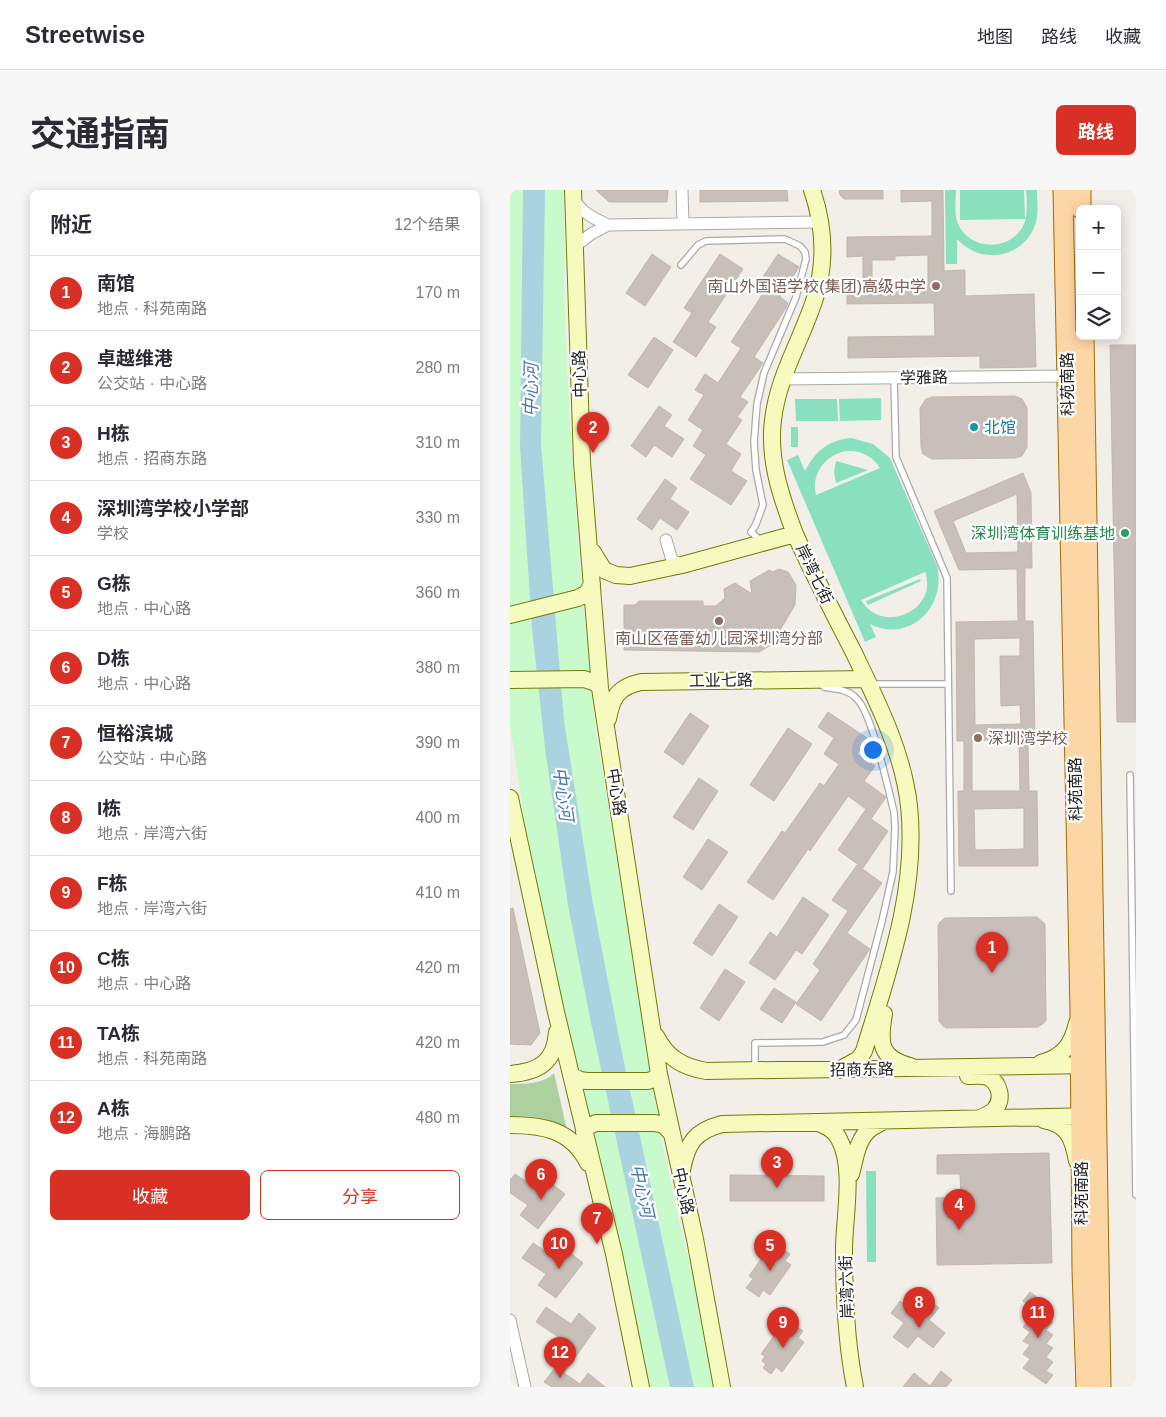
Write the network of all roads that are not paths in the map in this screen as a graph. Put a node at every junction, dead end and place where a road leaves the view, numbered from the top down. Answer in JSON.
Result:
{"nodes":[{"id":1,"x":682,"y":190,"type":"edge"},
{"id":2,"x":812,"y":190,"type":"edge"},
{"id":3,"x":1063,"y":190,"type":"edge"},
{"id":4,"x":1081,"y":190,"type":"edge"},
{"id":5,"x":573,"y":194,"type":"edge"},
{"id":6,"x":1082,"y":205,"type":"edge"},
{"id":7,"x":820,"y":222,"type":"junction"},
{"id":8,"x":682,"y":224,"type":"junction"},
{"id":9,"x":608,"y":226,"type":"junction"},
{"id":10,"x":574,"y":247,"type":"junction"},
{"id":11,"x":681,"y":265,"type":"dead end"},
{"id":12,"x":1084,"y":340,"type":"edge"},
{"id":13,"x":1067,"y":376,"type":"junction"},
{"id":14,"x":894,"y":378,"type":"junction"},
{"id":15,"x":782,"y":379,"type":"junction"},
{"id":16,"x":795,"y":534,"type":"junction"},
{"id":17,"x":666,"y":540,"type":"dead end"},
{"id":18,"x":764,"y":542,"type":"junction"},
{"id":19,"x":589,"y":546,"type":"junction"},
{"id":20,"x":682,"y":565,"type":"junction"},
{"id":21,"x":592,"y":584,"type":"junction"},
{"id":22,"x":510,"y":616,"type":"edge"},
{"id":23,"x":818,"y":679,"type":"junction"},
{"id":24,"x":511,"y":680,"type":"edge"},
{"id":25,"x":868,"y":681,"type":"junction"},
{"id":26,"x":948,"y":684,"type":"junction"},
{"id":27,"x":600,"y":688,"type":"junction"},
{"id":28,"x":607,"y":729,"type":"junction"},
{"id":29,"x":1130,"y":775,"type":"dead end"},
{"id":30,"x":510,"y":798,"type":"edge"},
{"id":31,"x":951,"y":891,"type":"dead end"},
{"id":32,"x":893,"y":955,"type":"junction"},
{"id":33,"x":1080,"y":1011,"type":"junction"},
{"id":34,"x":556,"y":1012,"type":"junction"},
{"id":35,"x":651,"y":1023,"type":"junction"},
{"id":36,"x":1088,"y":1065,"type":"junction"},
{"id":37,"x":1027,"y":1066,"type":"junction"},
{"id":38,"x":921,"y":1068,"type":"junction"},
{"id":39,"x":839,"y":1070,"type":"junction"},
{"id":40,"x":755,"y":1071,"type":"junction"},
{"id":41,"x":510,"y":1074,"type":"edge"},
{"id":42,"x":571,"y":1075,"type":"junction"},
{"id":43,"x":654,"y":1077,"type":"junction"},
{"id":44,"x":1089,"y":1116,"type":"junction"},
{"id":45,"x":1024,"y":1117,"type":"junction"},
{"id":46,"x":979,"y":1118,"type":"junction"},
{"id":47,"x":815,"y":1121,"type":"junction"},
{"id":48,"x":885,"y":1121,"type":"junction"},
{"id":49,"x":510,"y":1125,"type":"edge"},
{"id":50,"x":590,"y":1128,"type":"junction"},
{"id":51,"x":672,"y":1134,"type":"junction"},
{"id":52,"x":1080,"y":1177,"type":"junction"},
{"id":53,"x":595,"y":1178,"type":"junction"},
{"id":54,"x":681,"y":1178,"type":"junction"},
{"id":55,"x":848,"y":1186,"type":"junction"},
{"id":56,"x":1136,"y":1195,"type":"edge"},
{"id":57,"x":510,"y":1320,"type":"edge"},
{"id":58,"x":525,"y":1387,"type":"edge"},
{"id":59,"x":641,"y":1387,"type":"edge"},
{"id":60,"x":722,"y":1387,"type":"edge"},
{"id":61,"x":855,"y":1387,"type":"edge"},
{"id":62,"x":1086,"y":1387,"type":"edge"},
{"id":63,"x":1101,"y":1387,"type":"edge"}],
"edges":[{"from":1,"to":8,"type":"street"},
{"from":2,"to":7,"type":"street","name":"岸湾七街"},
{"from":3,"to":13,"type":"main road","name":"科苑南路"},
{"from":4,"to":6,"type":"main road"},
{"from":5,"to":9,"type":"street"},
{"from":5,"to":10,"type":"street","name":"中心路"},
{"from":7,"to":8,"type":"street"},
{"from":7,"to":15,"type":"street","name":"岸湾七街"},
{"from":8,"to":9,"type":"street"},
{"from":9,"to":10,"type":"street"},
{"from":10,"to":19,"type":"street","name":"中心路"},
{"from":11,"to":18,"type":"lane"},
{"from":12,"to":36,"type":"main road","name":"科苑南路"},
{"from":13,"to":14,"type":"street","name":"学雅路"},
{"from":13,"to":33,"type":"main road","name":"科苑南路"},
{"from":14,"to":15,"type":"street","name":"学雅路"},
{"from":14,"to":26,"type":"lane"},
{"from":15,"to":16,"type":"street","name":"岸湾七街"},
{"from":16,"to":18,"type":"street"},
{"from":16,"to":25,"type":"street","name":"岸湾七街"},
{"from":17,"to":20,"type":"street"},
{"from":18,"to":20,"type":"street"},
{"from":19,"to":20,"type":"street"},
{"from":19,"to":21,"type":"street","name":"中心路"},
{"from":21,"to":22,"type":"street"},
{"from":21,"to":27,"type":"street","name":"中心路"},
{"from":23,"to":25,"type":"street","name":"工业七路"},
{"from":23,"to":28,"type":"street","name":"工业七路"},
{"from":23,"to":40,"type":"lane"},
{"from":24,"to":27,"type":"street"},
{"from":25,"to":26,"type":"lane"},
{"from":25,"to":32,"type":"street","name":"岸湾七街"},
{"from":26,"to":31,"type":"lane"},
{"from":27,"to":28,"type":"street","name":"中心路"},
{"from":28,"to":35,"type":"street","name":"中心路"},
{"from":29,"to":56,"type":"lane"},
{"from":30,"to":34,"type":"street"},
{"from":32,"to":38,"type":"street"},
{"from":32,"to":39,"type":"street"},
{"from":33,"to":36,"type":"main road","name":"科苑南路"},
{"from":33,"to":37,"type":"street"},
{"from":34,"to":41,"type":"street"},
{"from":34,"to":42,"type":"street"},
{"from":35,"to":40,"type":"street","name":"招商东路"},
{"from":35,"to":43,"type":"street","name":"中心路"},
{"from":36,"to":37,"type":"street","name":"招商东路"},
{"from":36,"to":44,"type":"main road","name":"科苑南路"},
{"from":37,"to":38,"type":"street","name":"招商东路"},
{"from":38,"to":39,"type":"street","name":"招商东路"},
{"from":38,"to":46,"type":"street"},
{"from":39,"to":40,"type":"street","name":"招商东路"},
{"from":42,"to":43,"type":"street"},
{"from":42,"to":50,"type":"street"},
{"from":43,"to":51,"type":"street","name":"中心路"},
{"from":44,"to":45,"type":"street"},
{"from":44,"to":52,"type":"main road","name":"科苑南路"},
{"from":44,"to":63,"type":"main road","name":"科苑南路"},
{"from":45,"to":46,"type":"street"},
{"from":45,"to":52,"type":"street"},
{"from":46,"to":48,"type":"street"},
{"from":47,"to":48,"type":"street"},
{"from":47,"to":54,"type":"street"},
{"from":47,"to":55,"type":"street"},
{"from":48,"to":55,"type":"street"},
{"from":49,"to":53,"type":"street"},
{"from":50,"to":51,"type":"street"},
{"from":50,"to":53,"type":"street"},
{"from":51,"to":54,"type":"street","name":"中心路"},
{"from":52,"to":62,"type":"main road","name":"科苑南路"},
{"from":53,"to":59,"type":"street"},
{"from":54,"to":60,"type":"street","name":"中心路"},
{"from":55,"to":61,"type":"street","name":"岸湾六街"},
{"from":57,"to":58,"type":"street"}]}
